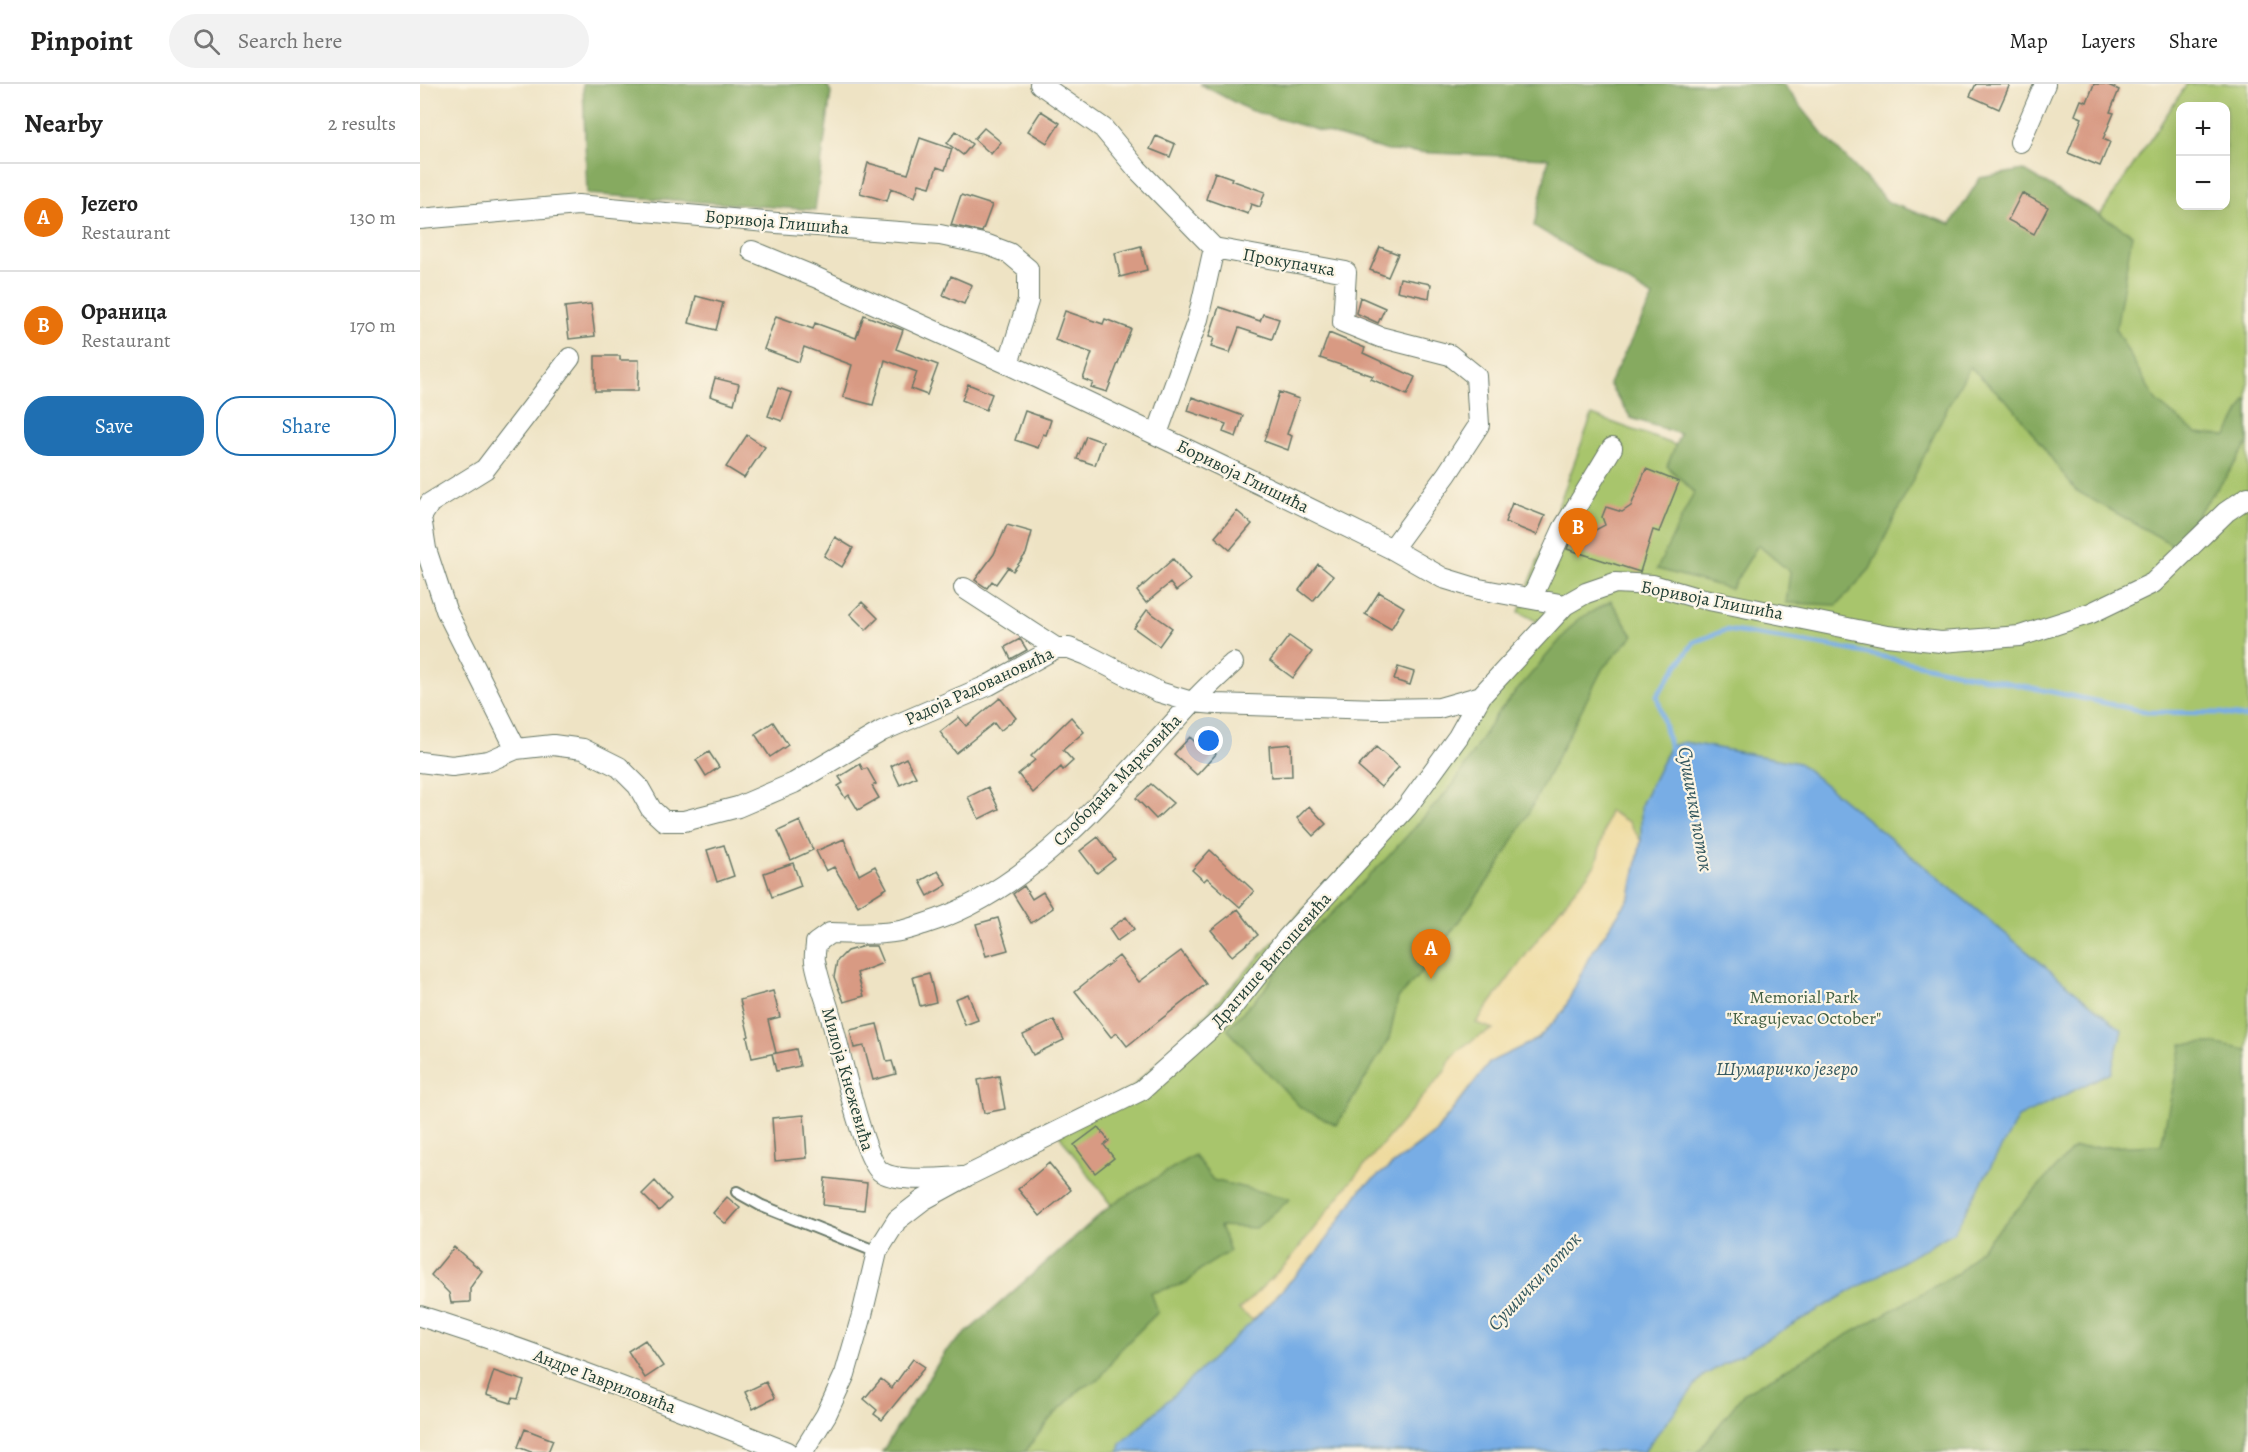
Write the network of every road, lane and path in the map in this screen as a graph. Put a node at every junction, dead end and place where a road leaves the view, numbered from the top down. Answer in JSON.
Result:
{"nodes":[{"id":1,"x":1040,"y":84,"type":"edge"},
{"id":2,"x":2045,"y":84,"type":"edge"},
{"id":3,"x":2020,"y":142,"type":"dead end"},
{"id":4,"x":420,"y":219,"type":"edge"},
{"id":5,"x":1214,"y":248,"type":"junction"},
{"id":6,"x":752,"y":251,"type":"dead end"},
{"id":7,"x":570,"y":358,"type":"dead end"},
{"id":8,"x":1008,"y":364,"type":"junction"},
{"id":9,"x":1157,"y":434,"type":"junction"},
{"id":10,"x":1612,"y":448,"type":"dead end"},
{"id":11,"x":2248,"y":497,"type":"edge"},
{"id":12,"x":1392,"y":549,"type":"junction"},
{"id":13,"x":964,"y":588,"type":"dead end"},
{"id":14,"x":1532,"y":597,"type":"junction"},
{"id":15,"x":1565,"y":605,"type":"junction"},
{"id":16,"x":1056,"y":648,"type":"junction"},
{"id":17,"x":1233,"y":663,"type":"dead end"},
{"id":18,"x":1481,"y":696,"type":"junction"},
{"id":19,"x":1192,"y":702,"type":"junction"},
{"id":20,"x":516,"y":749,"type":"junction"},
{"id":21,"x":420,"y":762,"type":"edge"},
{"id":22,"x":859,"y":934,"type":"joint"},
{"id":23,"x":967,"y":1176,"type":"junction"},
{"id":24,"x":737,"y":1192,"type":"dead end"},
{"id":25,"x":877,"y":1252,"type":"junction"},
{"id":26,"x":420,"y":1316,"type":"edge"},
{"id":27,"x":787,"y":1452,"type":"edge"},
{"id":28,"x":803,"y":1452,"type":"edge"}],
"edges":[{"from":1,"to":5,"type":"street"},
{"from":2,"to":3,"type":"street"},
{"from":4,"to":8,"type":"street","name":"Боривоја Глишића"},
{"from":5,"to":9,"type":"street"},
{"from":5,"to":12,"type":"street","name":"Прокупачка"},
{"from":6,"to":8,"type":"street","name":"Боривоја Глишића"},
{"from":7,"to":20,"type":"street"},
{"from":8,"to":9,"type":"street","name":"Боривоја Глишића"},
{"from":9,"to":12,"type":"street","name":"Боривоја Глишића"},
{"from":10,"to":14,"type":"street"},
{"from":11,"to":15,"type":"street","name":"Боривоја Глишића"},
{"from":12,"to":14,"type":"street","name":"Боривоја Глишића"},
{"from":13,"to":16,"type":"street"},
{"from":14,"to":15,"type":"street","name":"Боривоја Глишића"},
{"from":15,"to":18,"type":"street","name":"Драгише Витошевића"},
{"from":16,"to":19,"type":"street","name":"Радоја Радовановића"},
{"from":16,"to":20,"type":"street","name":"Радоја Радовановића"},
{"from":17,"to":19,"type":"street","name":"Слободана Марковића"},
{"from":18,"to":19,"type":"street","name":"Радоја Радовановића"},
{"from":18,"to":23,"type":"street","name":"Драгише Витошевића"},
{"from":19,"to":22,"type":"street","name":"Слободана Марковића"},
{"from":20,"to":21,"type":"street"},
{"from":22,"to":23,"type":"street","name":"Милоја Кнежевића"},
{"from":23,"to":25,"type":"street","name":"Драгише Витошевића"},
{"from":24,"to":25,"type":"lane"},
{"from":25,"to":28,"type":"street","name":"Драгише Витошевића"},
{"from":26,"to":27,"type":"street","name":"Андре Гавриловића"}]}
